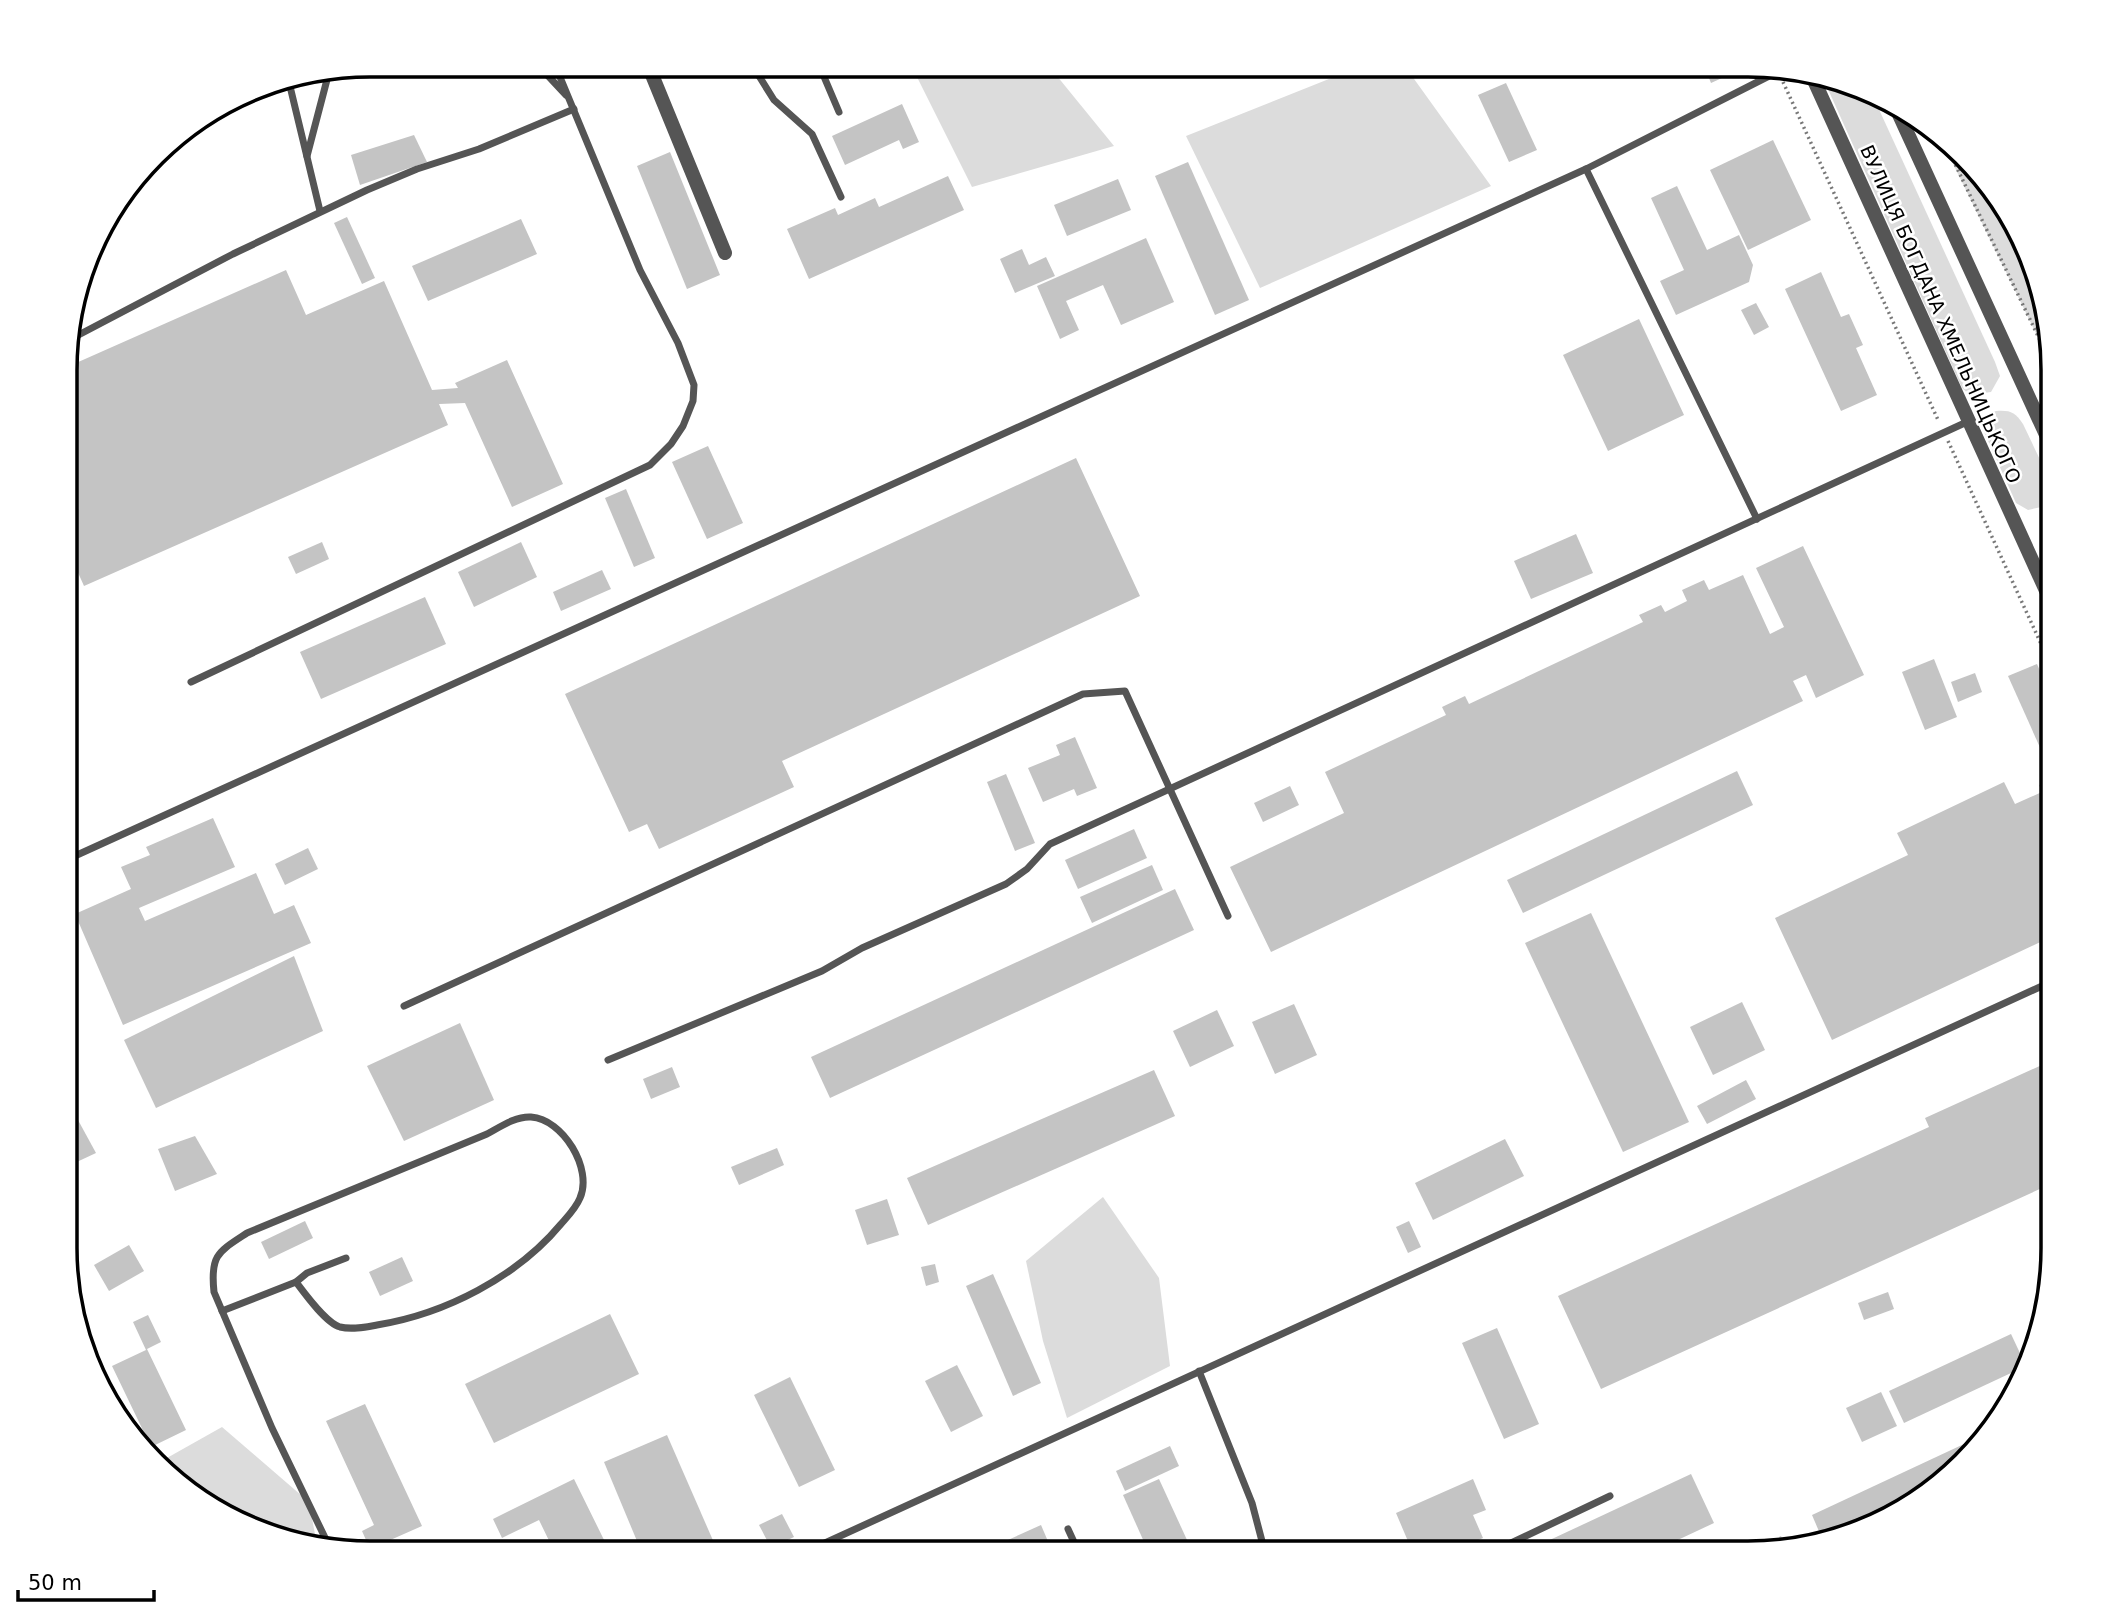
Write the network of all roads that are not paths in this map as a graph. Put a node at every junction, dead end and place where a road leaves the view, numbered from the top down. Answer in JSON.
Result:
{"nodes":[{"id":1,"x":549,"y":77,"type":"edge"},
{"id":2,"x":560,"y":77,"type":"edge"},
{"id":3,"x":653,"y":77,"type":"edge"},
{"id":4,"x":759,"y":77,"type":"edge"},
{"id":5,"x":823,"y":77,"type":"edge"},
{"id":6,"x":1765,"y":78,"type":"edge"},
{"id":7,"x":327,"y":81,"type":"edge"},
{"id":8,"x":1816,"y":85,"type":"edge"},
{"id":9,"x":290,"y":88,"type":"edge"},
{"id":10,"x":570,"y":100,"type":"junction"},
{"id":11,"x":574,"y":109,"type":"junction"},
{"id":12,"x":839,"y":112,"type":"dead end"},
{"id":13,"x":1902,"y":120,"type":"edge"},
{"id":14,"x":307,"y":156,"type":"junction"},
{"id":15,"x":1586,"y":169,"type":"junction"},
{"id":16,"x":841,"y":197,"type":"dead end"},
{"id":17,"x":320,"y":211,"type":"junction"},
{"id":18,"x":724,"y":253,"type":"dead end"},
{"id":19,"x":80,"y":334,"type":"edge"},
{"id":20,"x":1969,"y":421,"type":"junction"},
{"id":21,"x":2041,"y":424,"type":"edge"},
{"id":22,"x":1757,"y":519,"type":"junction"},
{"id":23,"x":2041,"y":580,"type":"edge"},
{"id":24,"x":191,"y":682,"type":"dead end"},
{"id":25,"x":1170,"y":789,"type":"junction"},
{"id":26,"x":77,"y":855,"type":"edge"},
{"id":27,"x":1228,"y":916,"type":"dead end"},
{"id":28,"x":2041,"y":986,"type":"edge"},
{"id":29,"x":404,"y":1006,"type":"dead end"},
{"id":30,"x":608,"y":1060,"type":"dead end"},
{"id":31,"x":346,"y":1258,"type":"dead end"},
{"id":32,"x":296,"y":1282,"type":"junction"},
{"id":33,"x":222,"y":1311,"type":"junction"},
{"id":34,"x":1199,"y":1371,"type":"junction"},
{"id":35,"x":1610,"y":1496,"type":"dead end"},
{"id":36,"x":1068,"y":1529,"type":"dead end"},
{"id":37,"x":325,"y":1537,"type":"edge"},
{"id":38,"x":829,"y":1541,"type":"edge"},
{"id":39,"x":1074,"y":1541,"type":"edge"},
{"id":40,"x":1264,"y":1541,"type":"edge"},
{"id":41,"x":1515,"y":1541,"type":"edge"}],
"edges":[{"from":1,"to":10,"type":"lane"},
{"from":2,"to":10,"type":"lane"},
{"from":3,"to":18,"type":"street"},
{"from":4,"to":16,"type":"lane"},
{"from":5,"to":12,"type":"lane"},
{"from":6,"to":15,"type":"lane"},
{"from":7,"to":14,"type":"lane"},
{"from":8,"to":20,"type":"street","name":"ВУЛИЦЯ БОГДАНА ХМЕЛЬНИЦЬКОГО"},
{"from":9,"to":14,"type":"lane"},
{"from":10,"to":11,"type":"lane"},
{"from":11,"to":17,"type":"lane"},
{"from":11,"to":24,"type":"lane"},
{"from":13,"to":21,"type":"street"},
{"from":14,"to":17,"type":"lane"},
{"from":15,"to":22,"type":"lane"},
{"from":15,"to":26,"type":"lane"},
{"from":17,"to":19,"type":"lane"},
{"from":20,"to":22,"type":"lane"},
{"from":20,"to":23,"type":"street","name":"ВУЛИЦЯ БОГДАНА ХМЕЛЬНИЦЬКОГО"},
{"from":22,"to":25,"type":"lane"},
{"from":25,"to":27,"type":"lane"},
{"from":25,"to":29,"type":"lane"},
{"from":25,"to":30,"type":"lane"},
{"from":28,"to":34,"type":"lane"},
{"from":31,"to":32,"type":"lane"},
{"from":32,"to":33,"type":"lane"},
{"from":32,"to":33,"type":"lane"},
{"from":33,"to":37,"type":"lane"},
{"from":34,"to":38,"type":"lane"},
{"from":34,"to":40,"type":"lane"},
{"from":35,"to":41,"type":"lane"},
{"from":36,"to":39,"type":"lane"}]}
